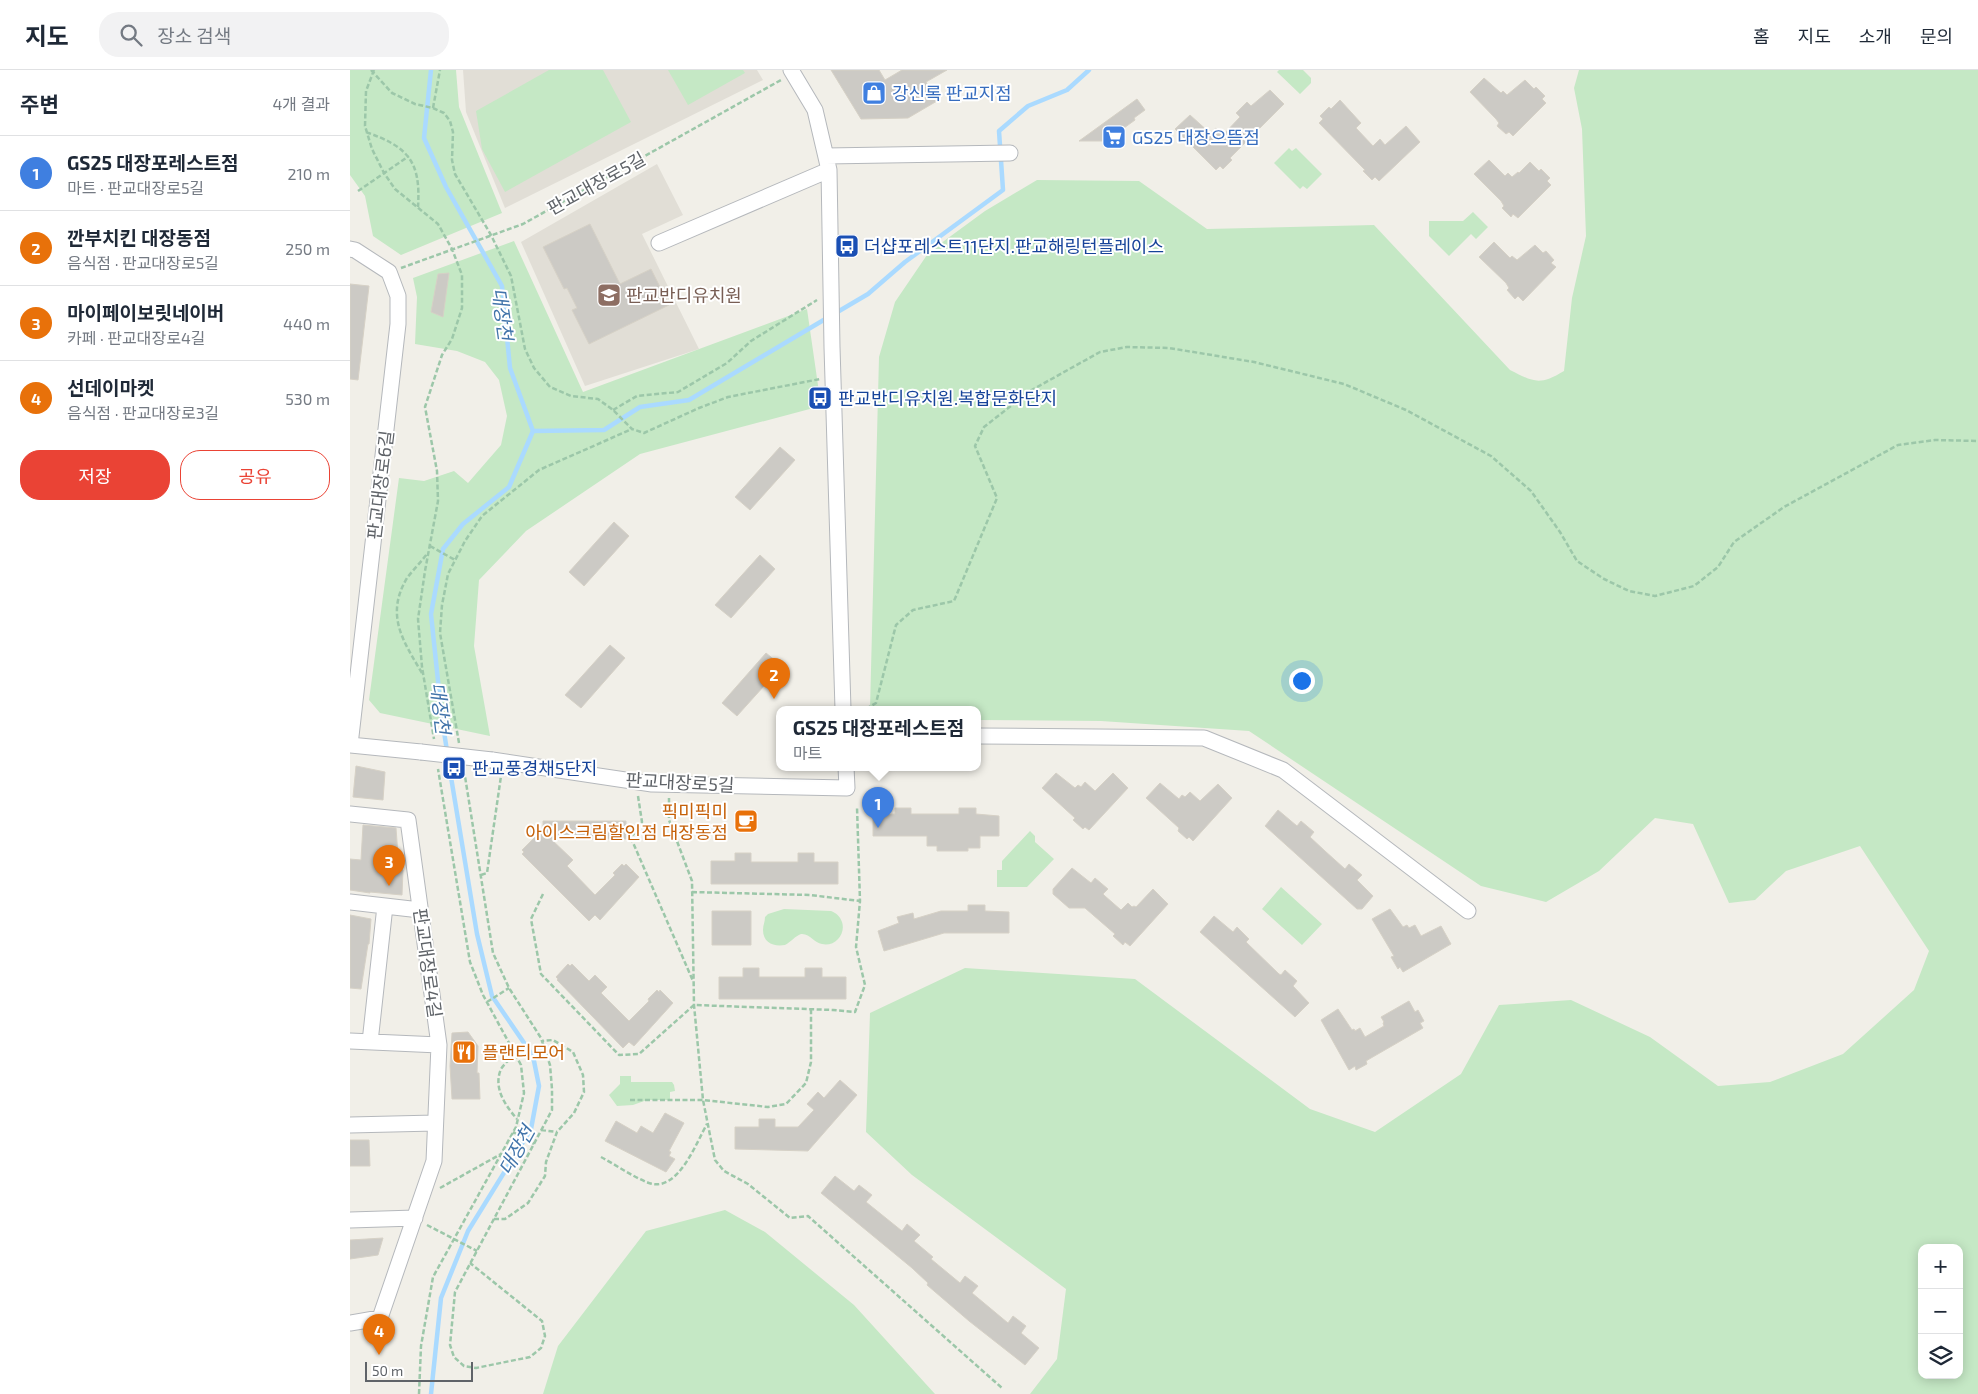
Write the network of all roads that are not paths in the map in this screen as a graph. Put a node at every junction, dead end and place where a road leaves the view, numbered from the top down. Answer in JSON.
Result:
{"nodes":[{"id":1,"x":792,"y":72,"type":"edge"},
{"id":2,"x":1010,"y":153,"type":"dead end"},
{"id":3,"x":827,"y":163,"type":"junction"},
{"id":4,"x":659,"y":243,"type":"dead end"},
{"id":5,"x":350,"y":249,"type":"edge"},
{"id":6,"x":843,"y":706,"type":"edge"},
{"id":7,"x":981,"y":736,"type":"edge"},
{"id":8,"x":350,"y":745,"type":"edge"},
{"id":9,"x":846,"y":771,"type":"edge"},
{"id":10,"x":350,"y":814,"type":"edge"},
{"id":11,"x":350,"y":902,"type":"edge"},
{"id":12,"x":385,"y":906,"type":"junction"},
{"id":13,"x":420,"y":910,"type":"junction"},
{"id":14,"x":1468,"y":911,"type":"dead end"},
{"id":15,"x":350,"y":1041,"type":"edge"},
{"id":16,"x":370,"y":1042,"type":"junction"},
{"id":17,"x":439,"y":1045,"type":"junction"},
{"id":18,"x":435,"y":1123,"type":"junction"},
{"id":19,"x":350,"y":1125,"type":"edge"},
{"id":20,"x":415,"y":1218,"type":"junction"},
{"id":21,"x":350,"y":1220,"type":"edge"},
{"id":22,"x":350,"y":1323,"type":"edge"}],
"edges":[{"from":1,"to":3,"type":"street"},
{"from":2,"to":3,"type":"street"},
{"from":3,"to":4,"type":"street"},
{"from":3,"to":6,"type":"street"},
{"from":5,"to":8,"type":"street","name":"판교대장로6길"},
{"from":7,"to":14,"type":"street"},
{"from":8,"to":9,"type":"street","name":"판교대장로5길","bridge":true},
{"from":10,"to":13,"type":"street","name":"판교대장로4길"},
{"from":11,"to":12,"type":"street","name":"판교대장로4길"},
{"from":12,"to":13,"type":"street"},
{"from":12,"to":16,"type":"street","name":"판교대장로4길"},
{"from":13,"to":17,"type":"street","name":"판교대장로4길"},
{"from":15,"to":16,"type":"street"},
{"from":16,"to":17,"type":"street"},
{"from":17,"to":18,"type":"street","name":"판교대장로4길"},
{"from":18,"to":19,"type":"street"},
{"from":18,"to":20,"type":"street","name":"판교대장로4길"},
{"from":20,"to":21,"type":"street"},
{"from":20,"to":22,"type":"street","name":"판교대장로4길"}]}
